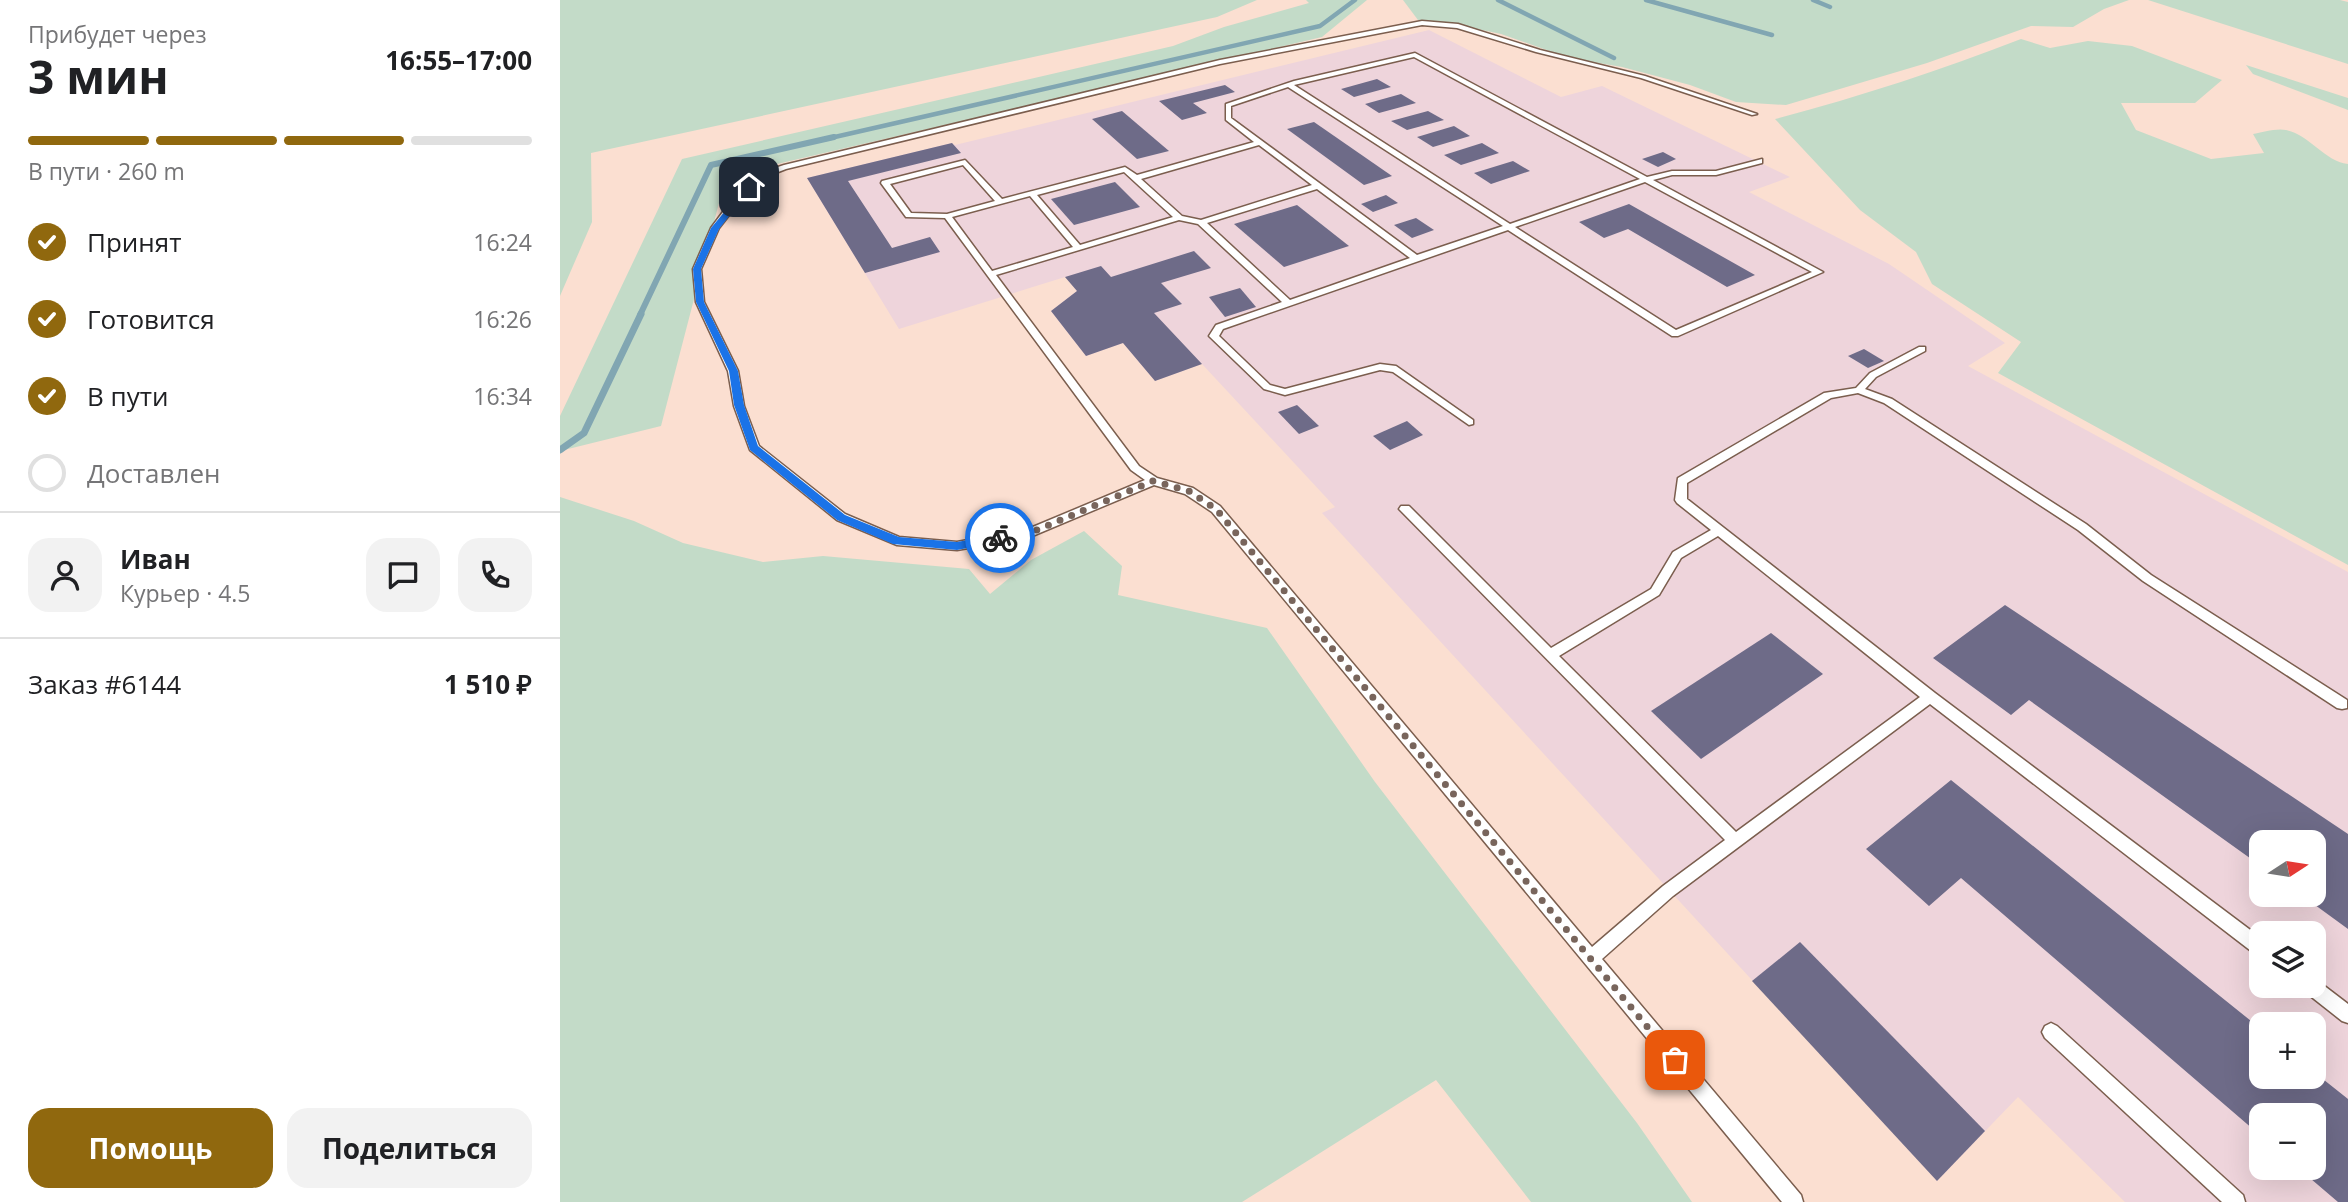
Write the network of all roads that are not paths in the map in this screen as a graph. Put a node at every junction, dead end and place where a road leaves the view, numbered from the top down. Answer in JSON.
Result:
{"nodes":[{"id":1,"x":1290,"y":85,"type":"junction"},
{"id":2,"x":1754,"y":114,"type":"dead end"},
{"id":3,"x":1259,"y":143,"type":"junction"},
{"id":4,"x":1759,"y":162,"type":"dead end"},
{"id":5,"x":1136,"y":178,"type":"junction"},
{"id":6,"x":1646,"y":179,"type":"junction"},
{"id":7,"x":1318,"y":186,"type":"junction"},
{"id":8,"x":1032,"y":194,"type":"junction"},
{"id":9,"x":1000,"y":202,"type":"junction"},
{"id":10,"x":947,"y":216,"type":"junction"},
{"id":11,"x":1179,"y":218,"type":"junction"},
{"id":12,"x":1201,"y":222,"type":"junction"},
{"id":13,"x":1508,"y":227,"type":"junction"},
{"id":14,"x":1079,"y":248,"type":"junction"},
{"id":15,"x":1417,"y":259,"type":"junction"},
{"id":16,"x":990,"y":274,"type":"junction"},
{"id":17,"x":1288,"y":303,"type":"junction"},
{"id":18,"x":1922,"y":349,"type":"dead end"},
{"id":19,"x":1859,"y":390,"type":"junction"},
{"id":20,"x":1469,"y":422,"type":"dead end"},
{"id":21,"x":1153,"y":481,"type":"junction"},
{"id":22,"x":1405,"y":509,"type":"dead end"},
{"id":23,"x":1719,"y":530,"type":"junction"},
{"id":24,"x":1550,"y":655,"type":"junction"},
{"id":25,"x":1930,"y":696,"type":"junction"},
{"id":26,"x":2342,"y":704,"type":"dead end"},
{"id":27,"x":1735,"y":841,"type":"junction"},
{"id":28,"x":2249,"y":939,"type":"edge"},
{"id":29,"x":1590,"y":959,"type":"junction"},
{"id":30,"x":2326,"y":997,"type":"edge"},
{"id":31,"x":2348,"y":1014,"type":"edge"},
{"id":32,"x":2051,"y":1032,"type":"dead end"},
{"id":33,"x":1794,"y":1202,"type":"edge"},
{"id":34,"x":2236,"y":1202,"type":"edge"}],
"edges":[{"from":1,"to":3,"type":"lane"},
{"from":1,"to":6,"type":"lane"},
{"from":1,"to":13,"type":"lane"},
{"from":2,"to":21,"type":"lane"},
{"from":3,"to":5,"type":"lane"},
{"from":3,"to":7,"type":"lane"},
{"from":4,"to":6,"type":"lane"},
{"from":5,"to":8,"type":"lane"},
{"from":5,"to":11,"type":"lane"},
{"from":6,"to":13,"type":"lane"},
{"from":6,"to":13,"type":"lane"},
{"from":7,"to":12,"type":"lane"},
{"from":7,"to":15,"type":"lane"},
{"from":8,"to":9,"type":"lane"},
{"from":8,"to":14,"type":"lane"},
{"from":9,"to":10,"type":"lane"},
{"from":9,"to":10,"type":"lane"},
{"from":10,"to":16,"type":"lane"},
{"from":11,"to":12,"type":"lane"},
{"from":11,"to":14,"type":"lane"},
{"from":12,"to":17,"type":"lane"},
{"from":13,"to":15,"type":"lane"},
{"from":14,"to":16,"type":"lane"},
{"from":15,"to":17,"type":"lane"},
{"from":16,"to":21,"type":"lane"},
{"from":17,"to":20,"type":"lane"},
{"from":18,"to":19,"type":"lane"},
{"from":19,"to":23,"type":"lane"},
{"from":19,"to":26,"type":"lane"},
{"from":21,"to":29,"type":"lane"},
{"from":22,"to":24,"type":"lane"},
{"from":23,"to":24,"type":"lane"},
{"from":23,"to":25,"type":"lane"},
{"from":24,"to":27,"type":"lane"},
{"from":25,"to":27,"type":"lane"},
{"from":25,"to":28,"type":"lane"},
{"from":27,"to":29,"type":"lane"},
{"from":29,"to":33,"type":"lane"},
{"from":30,"to":31,"type":"lane"},
{"from":32,"to":34,"type":"lane"}]}
